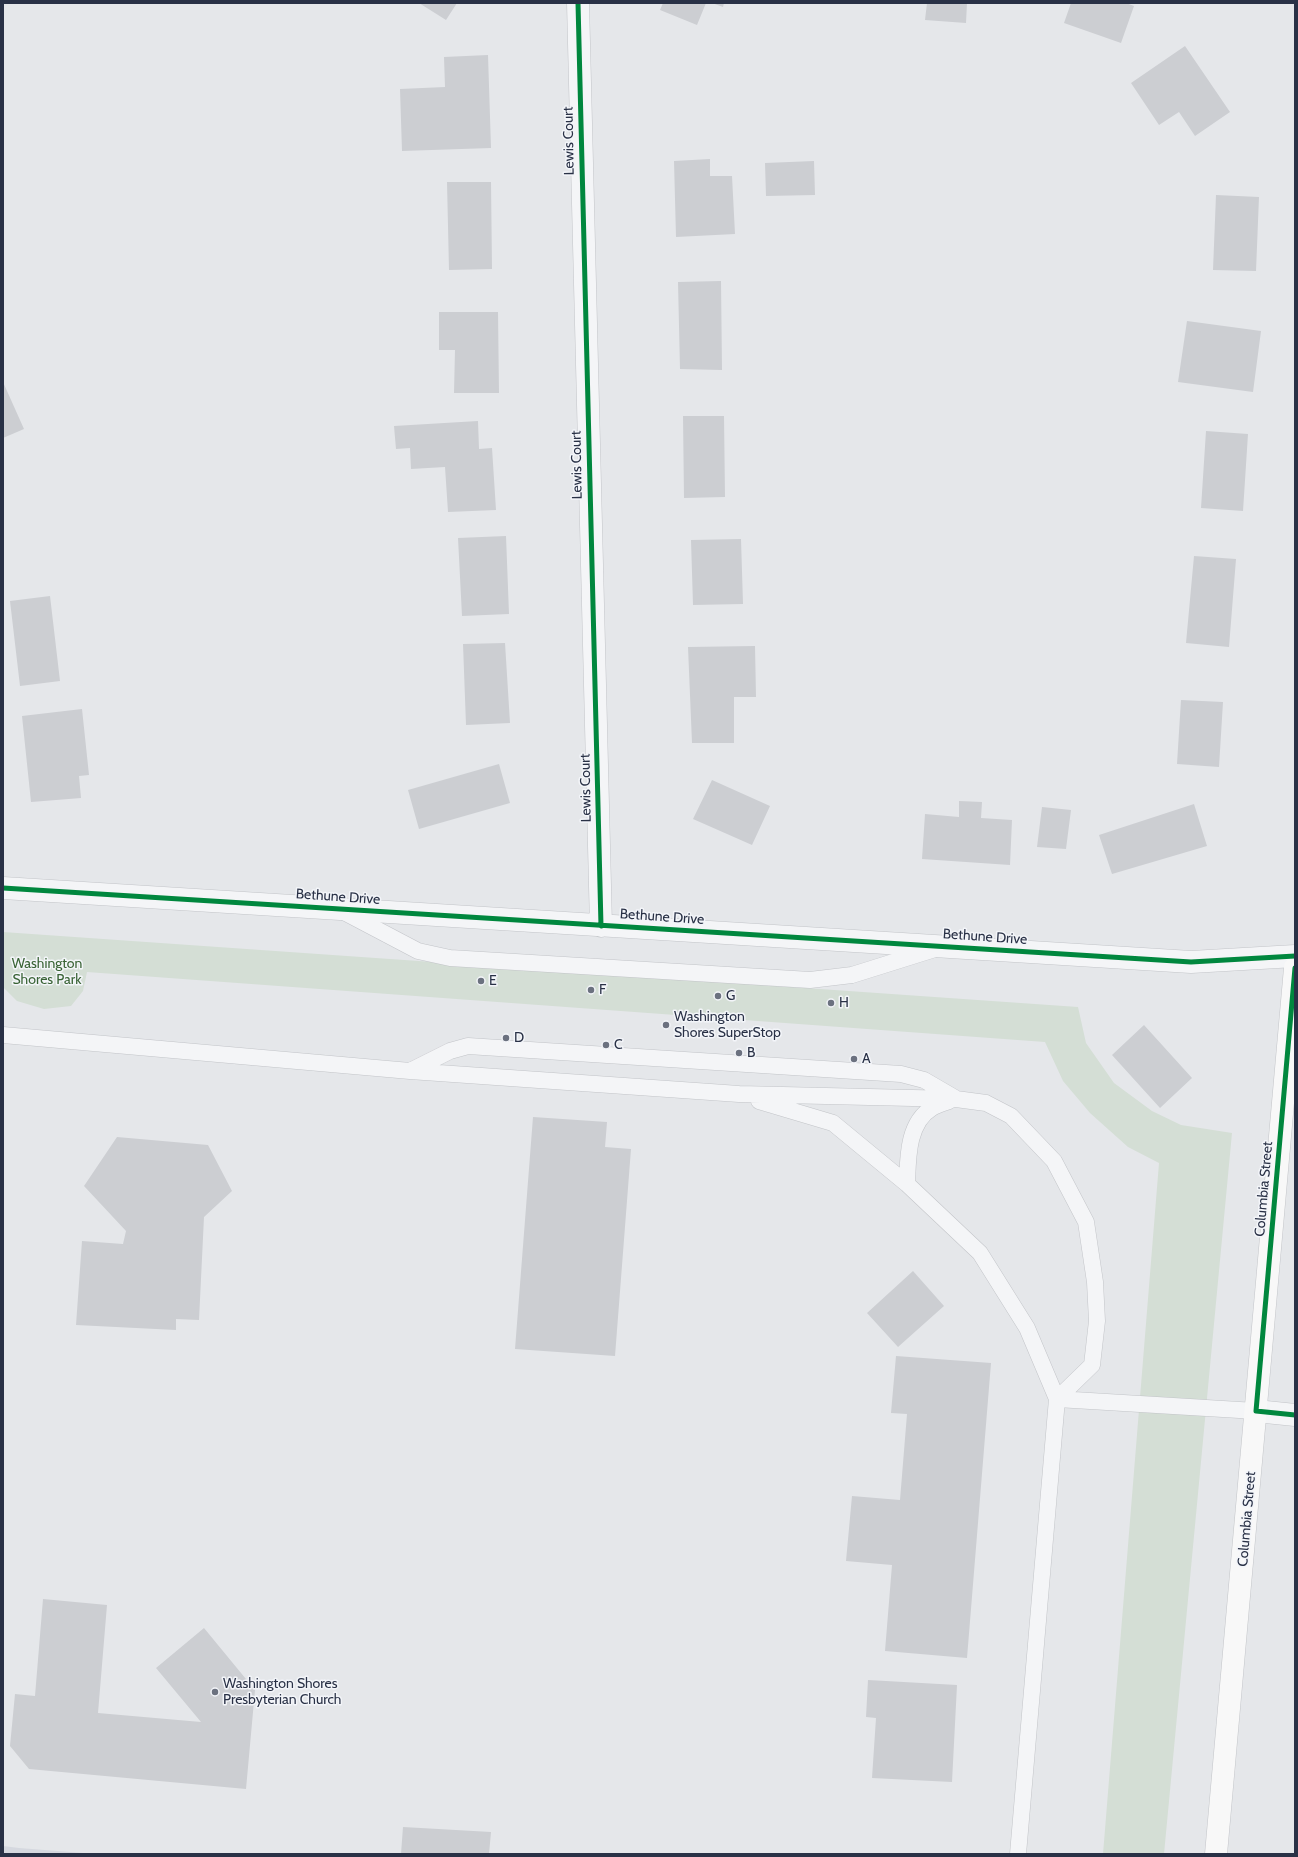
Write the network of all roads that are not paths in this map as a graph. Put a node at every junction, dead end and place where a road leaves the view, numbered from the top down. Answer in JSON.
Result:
{"nodes":[{"id":1,"x":578,"y":3,"type":"edge"},
{"id":2,"x":3,"y":888,"type":"edge"},
{"id":3,"x":339,"y":909,"type":"junction"},
{"id":4,"x":601,"y":926,"type":"junction"},
{"id":5,"x":943,"y":947,"type":"junction"},
{"id":6,"x":1295,"y":956,"type":"edge"},
{"id":7,"x":1295,"y":968,"type":"edge"},
{"id":8,"x":3,"y":1035,"type":"edge"},
{"id":9,"x":410,"y":1071,"type":"junction"},
{"id":10,"x":738,"y":1094,"type":"junction"},
{"id":11,"x":956,"y":1099,"type":"junction"},
{"id":12,"x":907,"y":1184,"type":"junction"},
{"id":13,"x":1057,"y":1399,"type":"junction"},
{"id":14,"x":1256,"y":1411,"type":"junction"},
{"id":15,"x":1295,"y":1415,"type":"edge"},
{"id":16,"x":1018,"y":1854,"type":"edge"},
{"id":17,"x":1216,"y":1854,"type":"edge"}],
"edges":[{"from":1,"to":4,"type":"street","name":"Lewis Court"},
{"from":2,"to":3,"type":"street","name":"Bethune Drive"},
{"from":3,"to":4,"type":"street","name":"Bethune Drive"},
{"from":3,"to":5,"type":"lane"},
{"from":4,"to":5,"type":"street","name":"Bethune Drive"},
{"from":5,"to":6,"type":"street","name":"Bethune Drive"},
{"from":7,"to":14,"type":"street","name":"Columbia Street"},
{"from":8,"to":9,"type":"lane"},
{"from":9,"to":10,"type":"lane"},
{"from":9,"to":11,"type":"lane"},
{"from":10,"to":11,"type":"lane"},
{"from":10,"to":12,"type":"lane"},
{"from":11,"to":12,"type":"lane"},
{"from":11,"to":13,"type":"lane"},
{"from":12,"to":13,"type":"lane"},
{"from":13,"to":14,"type":"lane"},
{"from":13,"to":16,"type":"lane"},
{"from":14,"to":15,"type":"street"},
{"from":14,"to":17,"type":"street","name":"Columbia Street"}]}
